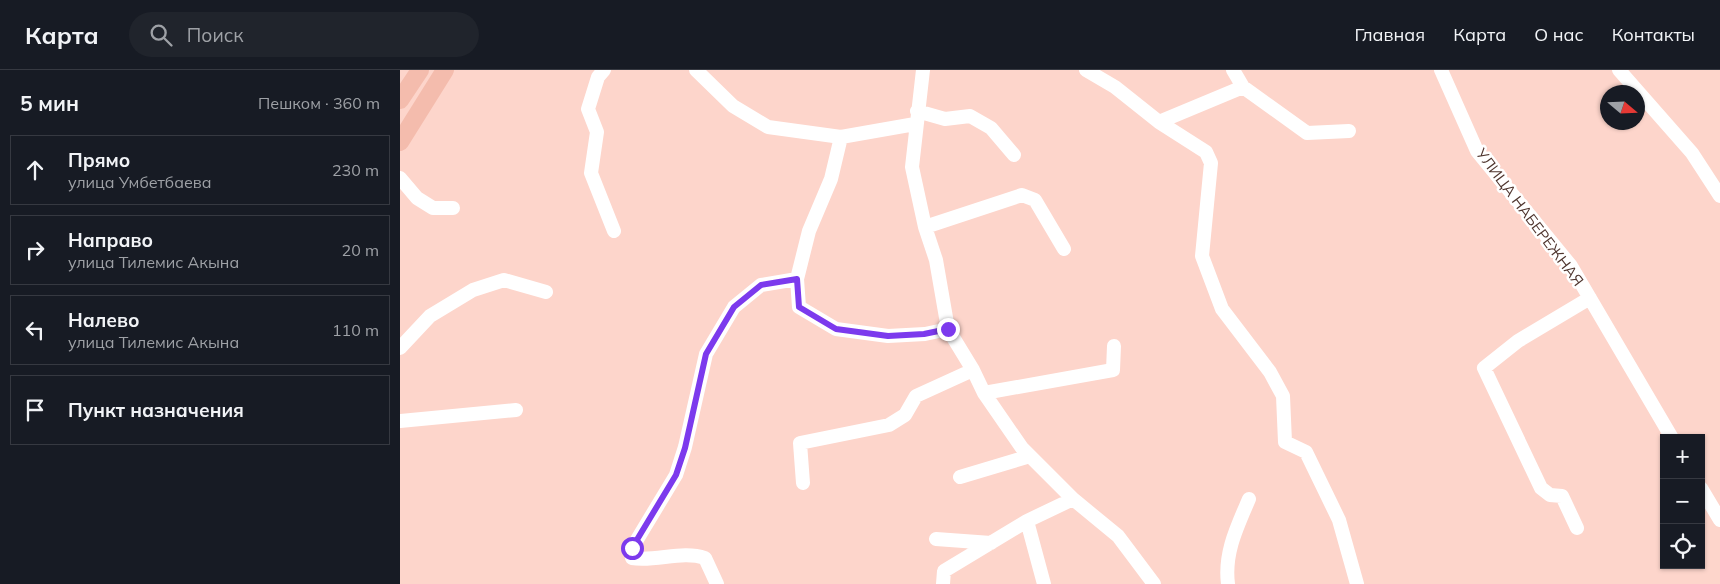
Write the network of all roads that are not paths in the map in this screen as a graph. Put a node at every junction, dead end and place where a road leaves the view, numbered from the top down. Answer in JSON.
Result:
{"nodes":[{"id":1,"x":420,"y":70,"type":"edge"},
{"id":2,"x":445,"y":70,"type":"edge"},
{"id":3,"x":604,"y":70,"type":"edge"},
{"id":4,"x":696,"y":70,"type":"edge"},
{"id":5,"x":923,"y":70,"type":"edge"},
{"id":6,"x":1086,"y":70,"type":"edge"},
{"id":7,"x":1233,"y":70,"type":"edge"},
{"id":8,"x":1440,"y":70,"type":"edge"},
{"id":9,"x":1619,"y":70,"type":"edge"},
{"id":10,"x":1244,"y":87,"type":"junction"},
{"id":11,"x":400,"y":100,"type":"edge"},
{"id":12,"x":916,"y":117,"type":"junction"},
{"id":13,"x":1159,"y":122,"type":"junction"},
{"id":14,"x":1349,"y":131,"type":"dead end"},
{"id":15,"x":841,"y":137,"type":"junction"},
{"id":16,"x":400,"y":142,"type":"edge"},
{"id":17,"x":1014,"y":155,"type":"dead end"},
{"id":18,"x":400,"y":178,"type":"edge"},
{"id":19,"x":1720,"y":196,"type":"edge"},
{"id":20,"x":453,"y":208,"type":"dead end"},
{"id":21,"x":926,"y":227,"type":"junction"},
{"id":22,"x":614,"y":231,"type":"dead end"},
{"id":23,"x":1064,"y":249,"type":"dead end"},
{"id":24,"x":797,"y":279,"type":"junction"},
{"id":25,"x":546,"y":292,"type":"dead end"},
{"id":26,"x":1590,"y":298,"type":"junction"},
{"id":27,"x":948,"y":329,"type":"junction"},
{"id":28,"x":1114,"y":346,"type":"dead end"},
{"id":29,"x":400,"y":348,"type":"edge"},
{"id":30,"x":973,"y":370,"type":"junction"},
{"id":31,"x":984,"y":393,"type":"junction"},
{"id":32,"x":516,"y":410,"type":"dead end"},
{"id":33,"x":400,"y":421,"type":"edge"},
{"id":34,"x":1670,"y":434,"type":"edge"},
{"id":35,"x":1030,"y":456,"type":"junction"},
{"id":36,"x":960,"y":477,"type":"dead end"},
{"id":37,"x":803,"y":483,"type":"dead end"},
{"id":38,"x":1705,"y":495,"type":"edge"},
{"id":39,"x":1073,"y":499,"type":"junction"},
{"id":40,"x":1249,"y":499,"type":"dead end"},
{"id":41,"x":1720,"y":520,"type":"edge"},
{"id":42,"x":1027,"y":521,"type":"junction"},
{"id":43,"x":1577,"y":528,"type":"dead end"},
{"id":44,"x":936,"y":539,"type":"dead end"},
{"id":45,"x":991,"y":543,"type":"junction"},
{"id":46,"x":1152,"y":583,"type":"edge"},
{"id":47,"x":717,"y":584,"type":"edge"},
{"id":48,"x":943,"y":584,"type":"edge"},
{"id":49,"x":1044,"y":584,"type":"edge"},
{"id":50,"x":1228,"y":584,"type":"edge"},
{"id":51,"x":1357,"y":584,"type":"edge"}],
"edges":[{"from":1,"to":11,"type":"main road"},
{"from":2,"to":16,"type":"main road"},
{"from":3,"to":22,"type":"street"},
{"from":4,"to":15,"type":"street"},
{"from":5,"to":12,"type":"street"},
{"from":6,"to":13,"type":"street"},
{"from":7,"to":10,"type":"street"},
{"from":8,"to":26,"type":"street","name":"УЛИЦА НАБЕРЕЖНАЯ"},
{"from":9,"to":19,"type":"street"},
{"from":10,"to":13,"type":"street"},
{"from":10,"to":14,"type":"street"},
{"from":12,"to":15,"type":"street"},
{"from":12,"to":17,"type":"street"},
{"from":12,"to":21,"type":"street"},
{"from":13,"to":51,"type":"street"},
{"from":15,"to":24,"type":"street"},
{"from":18,"to":20,"type":"street"},
{"from":21,"to":23,"type":"street"},
{"from":21,"to":27,"type":"street"},
{"from":24,"to":27,"type":"street"},
{"from":24,"to":47,"type":"street"},
{"from":25,"to":29,"type":"street"},
{"from":26,"to":34,"type":"street","name":"УЛИЦА НАБЕРЕЖНАЯ"},
{"from":26,"to":43,"type":"street"},
{"from":27,"to":30,"type":"street"},
{"from":28,"to":31,"type":"street"},
{"from":30,"to":31,"type":"street"},
{"from":30,"to":37,"type":"street"},
{"from":31,"to":35,"type":"street"},
{"from":32,"to":33,"type":"street"},
{"from":35,"to":36,"type":"street"},
{"from":35,"to":39,"type":"street"},
{"from":38,"to":41,"type":"street"},
{"from":39,"to":42,"type":"street"},
{"from":39,"to":46,"type":"street"},
{"from":40,"to":50,"type":"street"},
{"from":42,"to":45,"type":"street"},
{"from":42,"to":49,"type":"street"},
{"from":44,"to":45,"type":"street"},
{"from":45,"to":48,"type":"street"}]}
